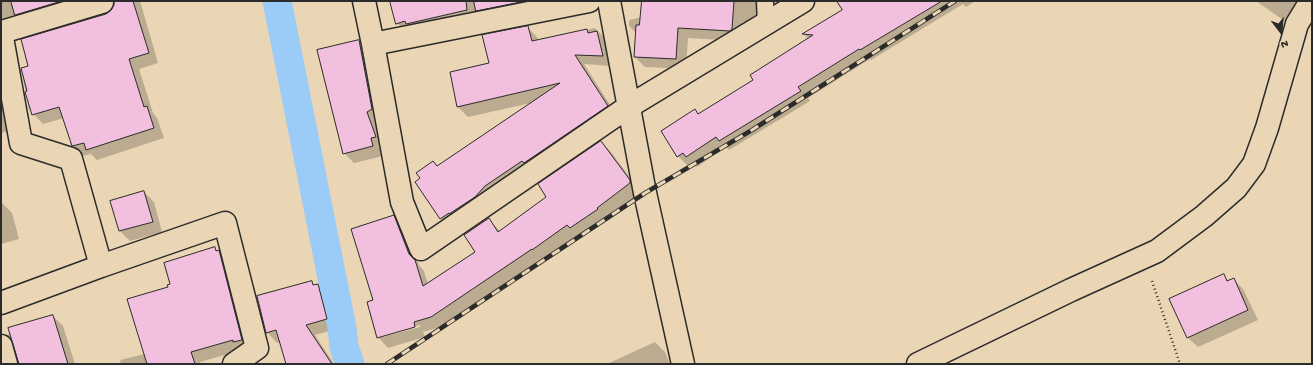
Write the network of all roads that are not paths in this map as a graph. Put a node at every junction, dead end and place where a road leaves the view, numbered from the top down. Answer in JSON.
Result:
{"nodes":[{"id":1,"x":103,"y":1,"type":"edge"},
{"id":2,"x":364,"y":1,"type":"edge"},
{"id":3,"x":589,"y":1,"type":"edge"},
{"id":4,"x":609,"y":1,"type":"edge"},
{"id":5,"x":765,"y":1,"type":"edge"},
{"id":6,"x":803,"y":1,"type":"edge"},
{"id":7,"x":1311,"y":1,"type":"edge"},
{"id":8,"x":766,"y":24,"type":"junction"},
{"id":9,"x":1,"y":32,"type":"edge"},
{"id":10,"x":373,"y":44,"type":"junction"},
{"id":11,"x":628,"y":107,"type":"junction"},
{"id":12,"x":101,"y":266,"type":"junction"},
{"id":13,"x":1,"y":303,"type":"edge"},
{"id":14,"x":1,"y":346,"type":"edge"},
{"id":15,"x":6,"y":364,"type":"edge"},
{"id":16,"x":234,"y":364,"type":"edge"},
{"id":17,"x":683,"y":364,"type":"edge"},
{"id":18,"x":918,"y":364,"type":"edge"}],
"edges":[{"from":1,"to":9,"type":"street"},
{"from":2,"to":10,"type":"street"},
{"from":3,"to":10,"type":"street"},
{"from":4,"to":11,"type":"street"},
{"from":5,"to":8,"type":"lane"},
{"from":6,"to":8,"type":"street"},
{"from":7,"to":18,"type":"street"},
{"from":8,"to":11,"type":"street"},
{"from":9,"to":12,"type":"street"},
{"from":10,"to":11,"type":"street"},
{"from":11,"to":17,"type":"street"},
{"from":12,"to":13,"type":"street"},
{"from":12,"to":16,"type":"street"},
{"from":14,"to":15,"type":"street"}]}
